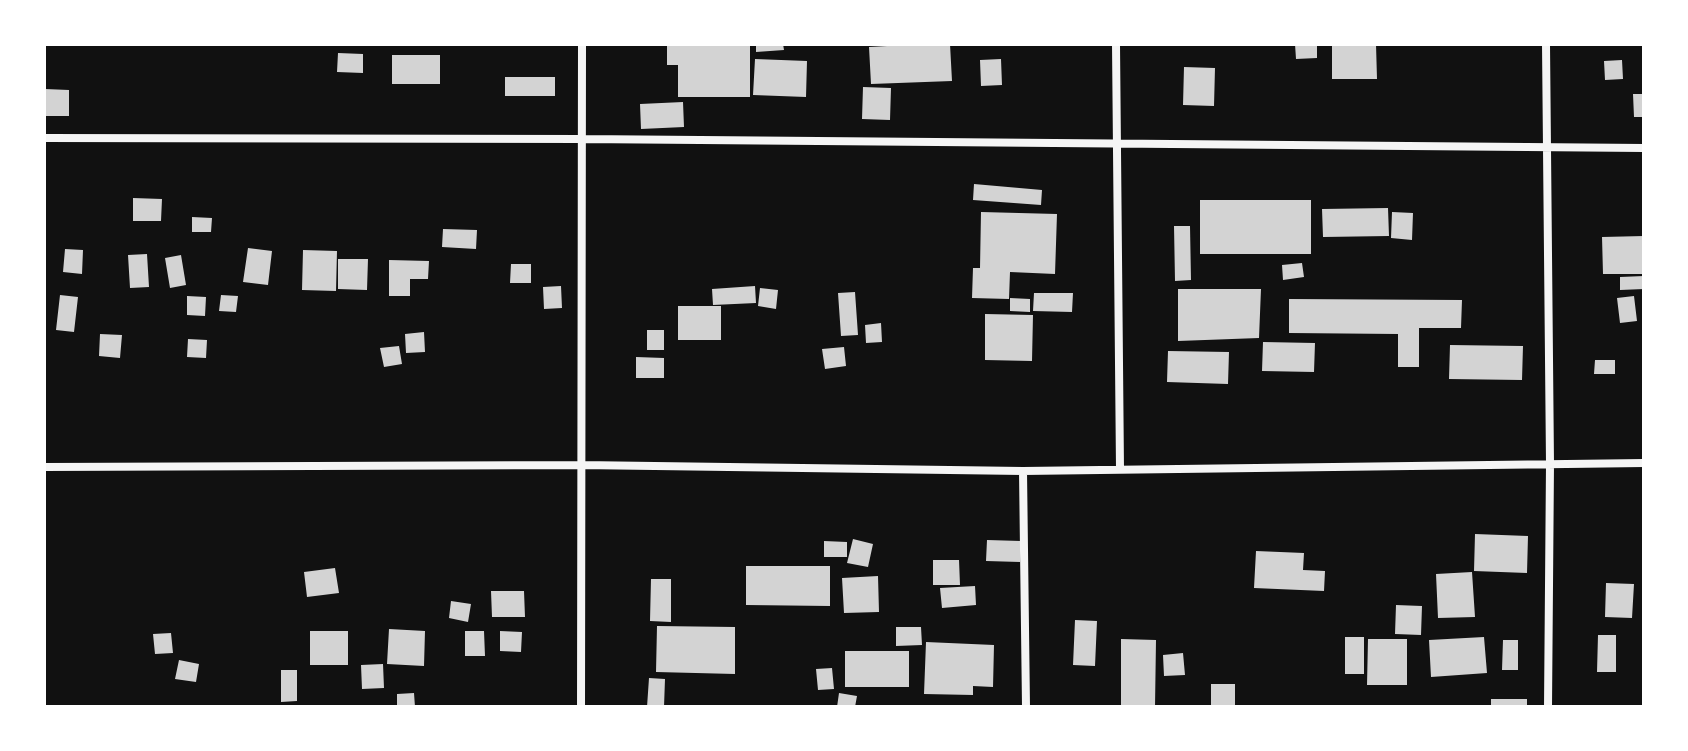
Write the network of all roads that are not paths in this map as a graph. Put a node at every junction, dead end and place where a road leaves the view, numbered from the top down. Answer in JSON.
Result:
{"nodes":[{"id":1,"x":582,"y":44,"type":"edge"},
{"id":2,"x":1116,"y":44,"type":"edge"},
{"id":3,"x":1546,"y":44,"type":"edge"},
{"id":4,"x":44,"y":138,"type":"edge"},
{"id":5,"x":582,"y":139,"type":"junction"},
{"id":6,"x":1117,"y":143,"type":"junction"},
{"id":7,"x":1547,"y":146,"type":"junction"},
{"id":8,"x":1644,"y":148,"type":"edge"},
{"id":9,"x":1644,"y":463,"type":"edge"},
{"id":10,"x":1550,"y":464,"type":"junction"},
{"id":11,"x":581,"y":465,"type":"junction"},
{"id":12,"x":44,"y":467,"type":"edge"},
{"id":13,"x":1120,"y":469,"type":"junction"},
{"id":14,"x":1023,"y":471,"type":"junction"},
{"id":15,"x":581,"y":707,"type":"edge"},
{"id":16,"x":1026,"y":707,"type":"edge"},
{"id":17,"x":1548,"y":707,"type":"edge"}],
"edges":[{"from":1,"to":5,"type":"street"},
{"from":2,"to":6,"type":"street"},
{"from":3,"to":7,"type":"street"},
{"from":4,"to":5,"type":"street"},
{"from":5,"to":6,"type":"street"},
{"from":5,"to":11,"type":"street"},
{"from":6,"to":7,"type":"street"},
{"from":6,"to":13,"type":"street"},
{"from":7,"to":8,"type":"street"},
{"from":7,"to":10,"type":"street"},
{"from":9,"to":10,"type":"street"},
{"from":10,"to":13,"type":"street"},
{"from":10,"to":17,"type":"street"},
{"from":11,"to":12,"type":"street"},
{"from":11,"to":14,"type":"street"},
{"from":11,"to":15,"type":"street"},
{"from":13,"to":14,"type":"street"},
{"from":14,"to":16,"type":"street"}]}
